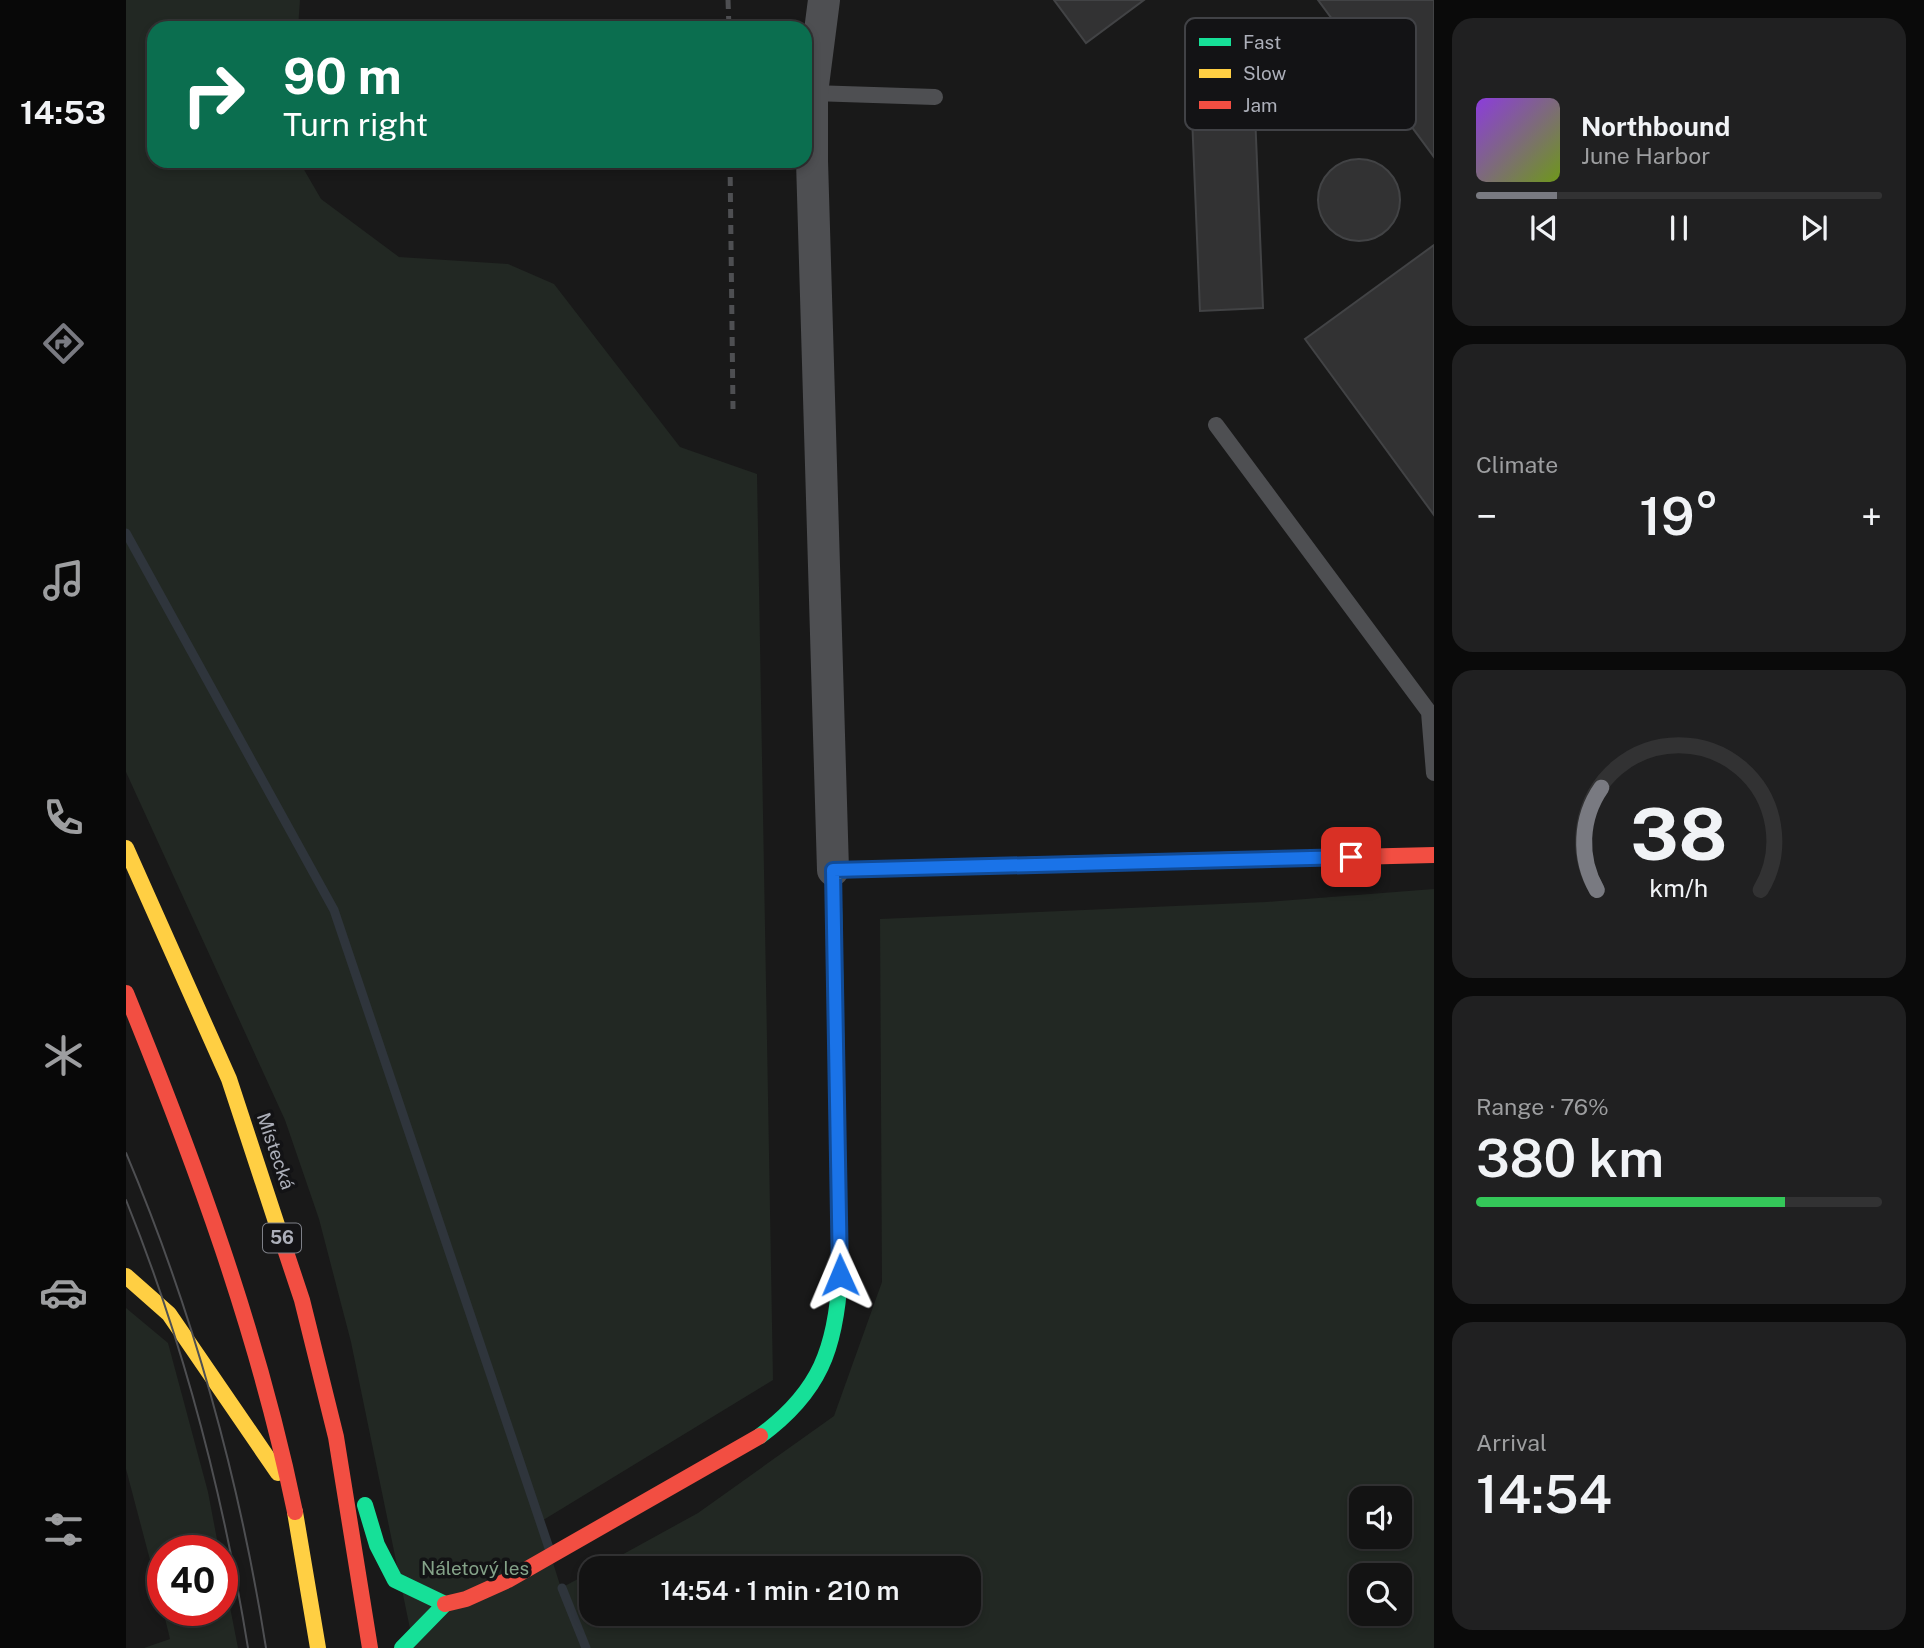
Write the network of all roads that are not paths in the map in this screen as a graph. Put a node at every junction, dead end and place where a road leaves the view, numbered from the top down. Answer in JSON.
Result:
{"nodes":[{"id":1,"x":824,"y":0,"type":"edge"},
{"id":2,"x":812,"y":93,"type":"joint"},
{"id":3,"x":935,"y":97,"type":"dead end"},
{"id":4,"x":811,"y":168,"type":"edge"},
{"id":5,"x":1216,"y":425,"type":"dead end"},
{"id":6,"x":1434,"y":773,"type":"edge"},
{"id":7,"x":126,"y":848,"type":"edge"},
{"id":8,"x":1434,"y":855,"type":"edge"},
{"id":9,"x":833,"y":870,"type":"junction"},
{"id":10,"x":126,"y":993,"type":"edge"},
{"id":11,"x":126,"y":1276,"type":"edge"},
{"id":12,"x":302,"y":1300,"type":"junction"},
{"id":13,"x":292,"y":1492,"type":"junction"},
{"id":14,"x":445,"y":1604,"type":"junction"},
{"id":15,"x":318,"y":1648,"type":"edge"},
{"id":16,"x":370,"y":1648,"type":"edge"},
{"id":17,"x":402,"y":1648,"type":"edge"}],
"edges":[{"from":1,"to":2,"type":"street"},
{"from":2,"to":3,"type":"lane"},
{"from":4,"to":9,"type":"street"},
{"from":5,"to":6,"type":"lane"},
{"from":7,"to":12,"type":"main road","name":"Místecká","number":"56"},
{"from":8,"to":9,"type":"main road"},
{"from":9,"to":14,"type":"main road"},
{"from":10,"to":13,"type":"main road"},
{"from":11,"to":13,"type":"main road"},
{"from":12,"to":14,"type":"main road"},
{"from":12,"to":16,"type":"main road","name":"Místecká","number":"56"},
{"from":13,"to":15,"type":"main road"},
{"from":14,"to":17,"type":"main road"}]}
